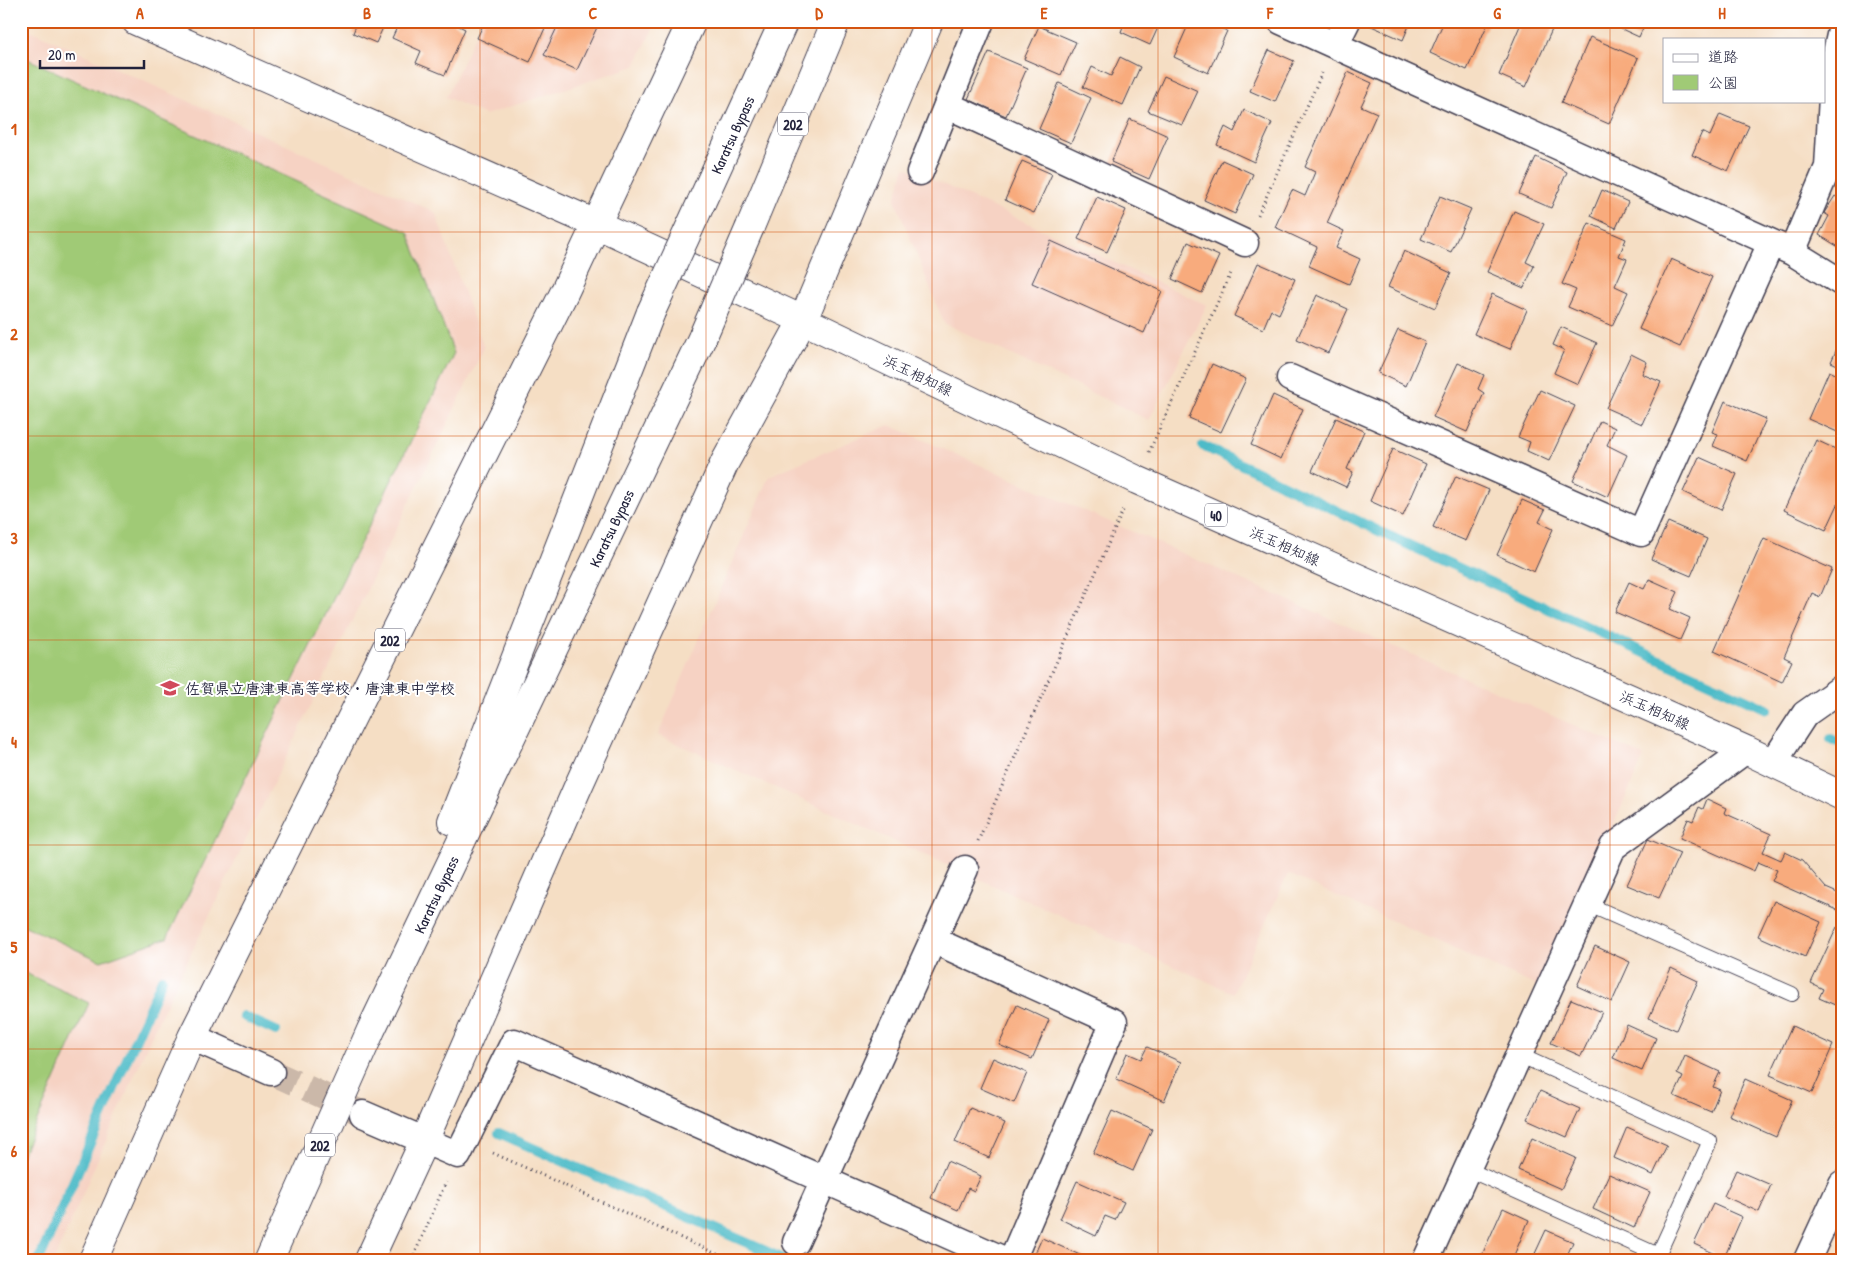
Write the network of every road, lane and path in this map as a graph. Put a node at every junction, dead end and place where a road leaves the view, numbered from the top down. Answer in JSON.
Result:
{"nodes":[{"id":1,"x":136,"y":21,"type":"edge"},
{"id":2,"x":692,"y":21,"type":"edge"},
{"id":3,"x":784,"y":21,"type":"edge"},
{"id":4,"x":836,"y":21,"type":"edge"},
{"id":5,"x":929,"y":21,"type":"edge"},
{"id":6,"x":982,"y":21,"type":"edge"},
{"id":7,"x":1281,"y":21,"type":"edge"},
{"id":8,"x":1347,"y":21,"type":"edge"},
{"id":9,"x":1842,"y":26,"type":"edge"},
{"id":10,"x":1335,"y":45,"type":"junction"},
{"id":11,"x":947,"y":105,"type":"junction"},
{"id":12,"x":1835,"y":170,"type":"edge"},
{"id":13,"x":920,"y":172,"type":"dead end"},
{"id":14,"x":596,"y":224,"type":"junction"},
{"id":15,"x":1245,"y":243,"type":"dead end"},
{"id":16,"x":1782,"y":248,"type":"junction"},
{"id":17,"x":1842,"y":283,"type":"edge"},
{"id":18,"x":803,"y":320,"type":"junction"},
{"id":19,"x":1290,"y":378,"type":"dead end"},
{"id":20,"x":1137,"y":480,"type":"junction"},
{"id":21,"x":1842,"y":688,"type":"edge"},
{"id":22,"x":1746,"y":750,"type":"junction"},
{"id":23,"x":1773,"y":763,"type":"junction"},
{"id":24,"x":1842,"y":796,"type":"edge"},
{"id":25,"x":965,"y":869,"type":"joint"},
{"id":26,"x":1587,"y":904,"type":"junction"},
{"id":27,"x":933,"y":940,"type":"junction"},
{"id":28,"x":1792,"y":994,"type":"dead end"},
{"id":29,"x":371,"y":1030,"type":"junction"},
{"id":30,"x":192,"y":1037,"type":"junction"},
{"id":31,"x":1519,"y":1055,"type":"junction"},
{"id":32,"x":271,"y":1072,"type":"tunnel mouth"},
{"id":33,"x":363,"y":1114,"type":"tunnel mouth"},
{"id":34,"x":424,"y":1141,"type":"junction"},
{"id":35,"x":458,"y":1155,"type":"junction"},
{"id":36,"x":1467,"y":1169,"type":"junction"},
{"id":37,"x":824,"y":1180,"type":"junction"},
{"id":38,"x":1842,"y":1184,"type":"edge"},
{"id":39,"x":796,"y":1242,"type":"dead end"},
{"id":40,"x":92,"y":1260,"type":"edge"},
{"id":41,"x":269,"y":1260,"type":"edge"},
{"id":42,"x":369,"y":1260,"type":"edge"},
{"id":43,"x":412,"y":1260,"type":"edge"},
{"id":44,"x":730,"y":1260,"type":"edge"},
{"id":45,"x":1004,"y":1260,"type":"edge"},
{"id":46,"x":1012,"y":1260,"type":"edge"},
{"id":47,"x":1426,"y":1260,"type":"edge"},
{"id":48,"x":1807,"y":1260,"type":"edge"}],
"edges":[{"from":1,"to":14,"type":"main road","name":"浜玉相知線"},
{"from":2,"to":14,"type":"main road","number":"202"},
{"from":3,"to":29,"type":"main road","name":"Karatsu Bypass","number":"202","bridge":true},
{"from":4,"to":29,"type":"main road","name":"Karatsu Bypass","number":"202","bridge":true},
{"from":5,"to":18,"type":"main road"},
{"from":6,"to":11,"type":"street"},
{"from":7,"to":10,"type":"street"},
{"from":8,"to":10,"type":"street"},
{"from":9,"to":12,"type":"street"},
{"from":10,"to":16,"type":"street"},
{"from":11,"to":13,"type":"street"},
{"from":11,"to":15,"type":"street"},
{"from":12,"to":16,"type":"street"},
{"from":14,"to":18,"type":"main road","name":"浜玉相知線","number":"40"},
{"from":14,"to":30,"type":"main road","number":"202"},
{"from":16,"to":17,"type":"street"},
{"from":16,"to":19,"type":"street"},
{"from":18,"to":20,"type":"main road","name":"浜玉相知線","number":"40"},
{"from":18,"to":34,"type":"main road"},
{"from":20,"to":22,"type":"main road","name":"浜玉相知線","number":"40"},
{"from":20,"to":25,"type":"path"},
{"from":21,"to":23,"type":"street"},
{"from":22,"to":23,"type":"main road","name":"浜玉相知線","number":"40"},
{"from":22,"to":26,"type":"street"},
{"from":23,"to":24,"type":"main road","name":"浜玉相知線","number":"40"},
{"from":25,"to":27,"type":"street"},
{"from":26,"to":28,"type":"lane"},
{"from":26,"to":31,"type":"street"},
{"from":27,"to":37,"type":"street"},
{"from":27,"to":46,"type":"street"},
{"from":29,"to":41,"type":"main road","name":"Karatsu Bypass","number":"202"},
{"from":30,"to":32,"type":"street"},
{"from":30,"to":40,"type":"main road","number":"202"},
{"from":31,"to":36,"type":"street"},
{"from":31,"to":36,"type":"lane"},
{"from":33,"to":34,"type":"street"},
{"from":34,"to":35,"type":"street"},
{"from":34,"to":42,"type":"main road"},
{"from":35,"to":37,"type":"street"},
{"from":35,"to":43,"type":"path"},
{"from":35,"to":44,"type":"path"},
{"from":36,"to":47,"type":"street"},
{"from":37,"to":39,"type":"street"},
{"from":37,"to":45,"type":"street"},
{"from":38,"to":48,"type":"street"}]}
